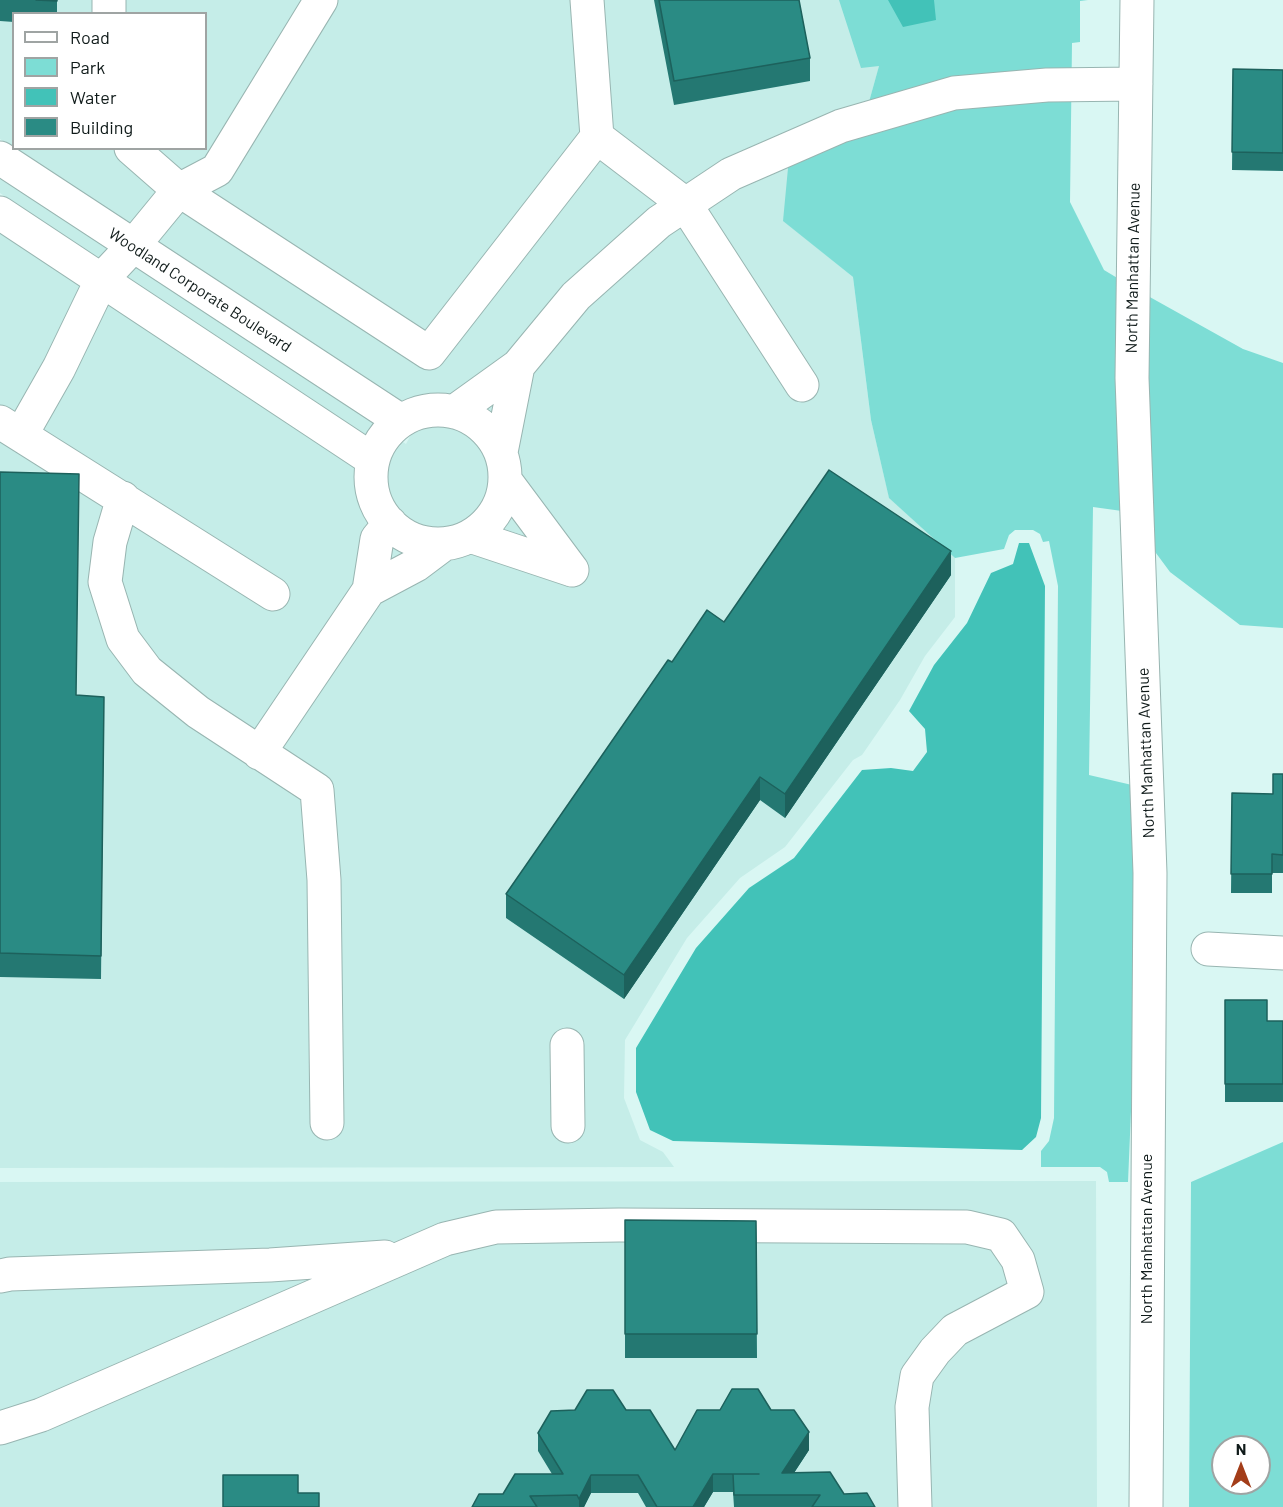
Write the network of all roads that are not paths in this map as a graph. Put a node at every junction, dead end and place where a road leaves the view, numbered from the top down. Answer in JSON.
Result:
{"nodes":[{"id":1,"x":321,"y":0,"type":"edge"},
{"id":2,"x":587,"y":0,"type":"edge"},
{"id":3,"x":1137,"y":0,"type":"edge"},
{"id":4,"x":1136,"y":84,"type":"junction"},
{"id":5,"x":597,"y":137,"type":"junction"},
{"id":6,"x":133,"y":150,"type":"edge"},
{"id":7,"x":0,"y":158,"type":"edge"},
{"id":8,"x":179,"y":189,"type":"junction"},
{"id":9,"x":685,"y":204,"type":"junction"},
{"id":10,"x":0,"y":213,"type":"edge"},
{"id":11,"x":134,"y":246,"type":"junction"},
{"id":12,"x":102,"y":279,"type":"junction"},
{"id":13,"x":518,"y":366,"type":"junction"},
{"id":14,"x":802,"y":385,"type":"dead end"},
{"id":15,"x":454,"y":412,"type":"junction"},
{"id":16,"x":401,"y":421,"type":"junction"},
{"id":17,"x":11,"y":428,"type":"edge"},
{"id":18,"x":373,"y":460,"type":"junction"},
{"id":19,"x":503,"y":466,"type":"junction"},
{"id":20,"x":123,"y":498,"type":"junction"},
{"id":21,"x":390,"y":523,"type":"junction"},
{"id":22,"x":457,"y":540,"type":"junction"},
{"id":23,"x":369,"y":590,"type":"junction"},
{"id":24,"x":273,"y":594,"type":"dead end"},
{"id":25,"x":259,"y":753,"type":"junction"},
{"id":26,"x":1208,"y":949,"type":"dead end"},
{"id":27,"x":1283,"y":953,"type":"edge"},
{"id":28,"x":567,"y":1045,"type":"dead end"},
{"id":29,"x":327,"y":1123,"type":"dead end"},
{"id":30,"x":568,"y":1126,"type":"dead end"},
{"id":31,"x":411,"y":1255,"type":"junction"},
{"id":32,"x":0,"y":1276,"type":"edge"},
{"id":33,"x":0,"y":1428,"type":"edge"},
{"id":34,"x":915,"y":1507,"type":"edge"},
{"id":35,"x":1146,"y":1507,"type":"edge"}],
"edges":[{"from":1,"to":8,"type":"street"},
{"from":2,"to":5,"type":"street"},
{"from":3,"to":4,"type":"street","name":"North Manhattan Avenue"},
{"from":4,"to":9,"type":"street"},
{"from":4,"to":35,"type":"street","name":"North Manhattan Avenue"},
{"from":5,"to":8,"type":"street"},
{"from":5,"to":9,"type":"street"},
{"from":6,"to":8,"type":"street"},
{"from":7,"to":11,"type":"street","name":"Woodland Corporate Boulevard"},
{"from":8,"to":11,"type":"street"},
{"from":9,"to":13,"type":"street"},
{"from":9,"to":14,"type":"street"},
{"from":10,"to":12,"type":"street"},
{"from":11,"to":12,"type":"street"},
{"from":11,"to":16,"type":"street","name":"Woodland Corporate Boulevard"},
{"from":12,"to":17,"type":"street"},
{"from":12,"to":18,"type":"street"},
{"from":13,"to":15,"type":"street"},
{"from":13,"to":19,"type":"street"},
{"from":15,"to":16,"type":"street"},
{"from":15,"to":19,"type":"street"},
{"from":16,"to":18,"type":"street"},
{"from":17,"to":20,"type":"street"},
{"from":18,"to":21,"type":"street"},
{"from":19,"to":22,"type":"street"},
{"from":19,"to":22,"type":"street"},
{"from":20,"to":24,"type":"street"},
{"from":20,"to":25,"type":"street"},
{"from":21,"to":22,"type":"street"},
{"from":21,"to":23,"type":"street"},
{"from":22,"to":23,"type":"street"},
{"from":23,"to":25,"type":"street"},
{"from":25,"to":29,"type":"street"},
{"from":26,"to":27,"type":"street"},
{"from":28,"to":30,"type":"street"},
{"from":31,"to":32,"type":"street"},
{"from":31,"to":33,"type":"street"},
{"from":31,"to":34,"type":"street"}]}
